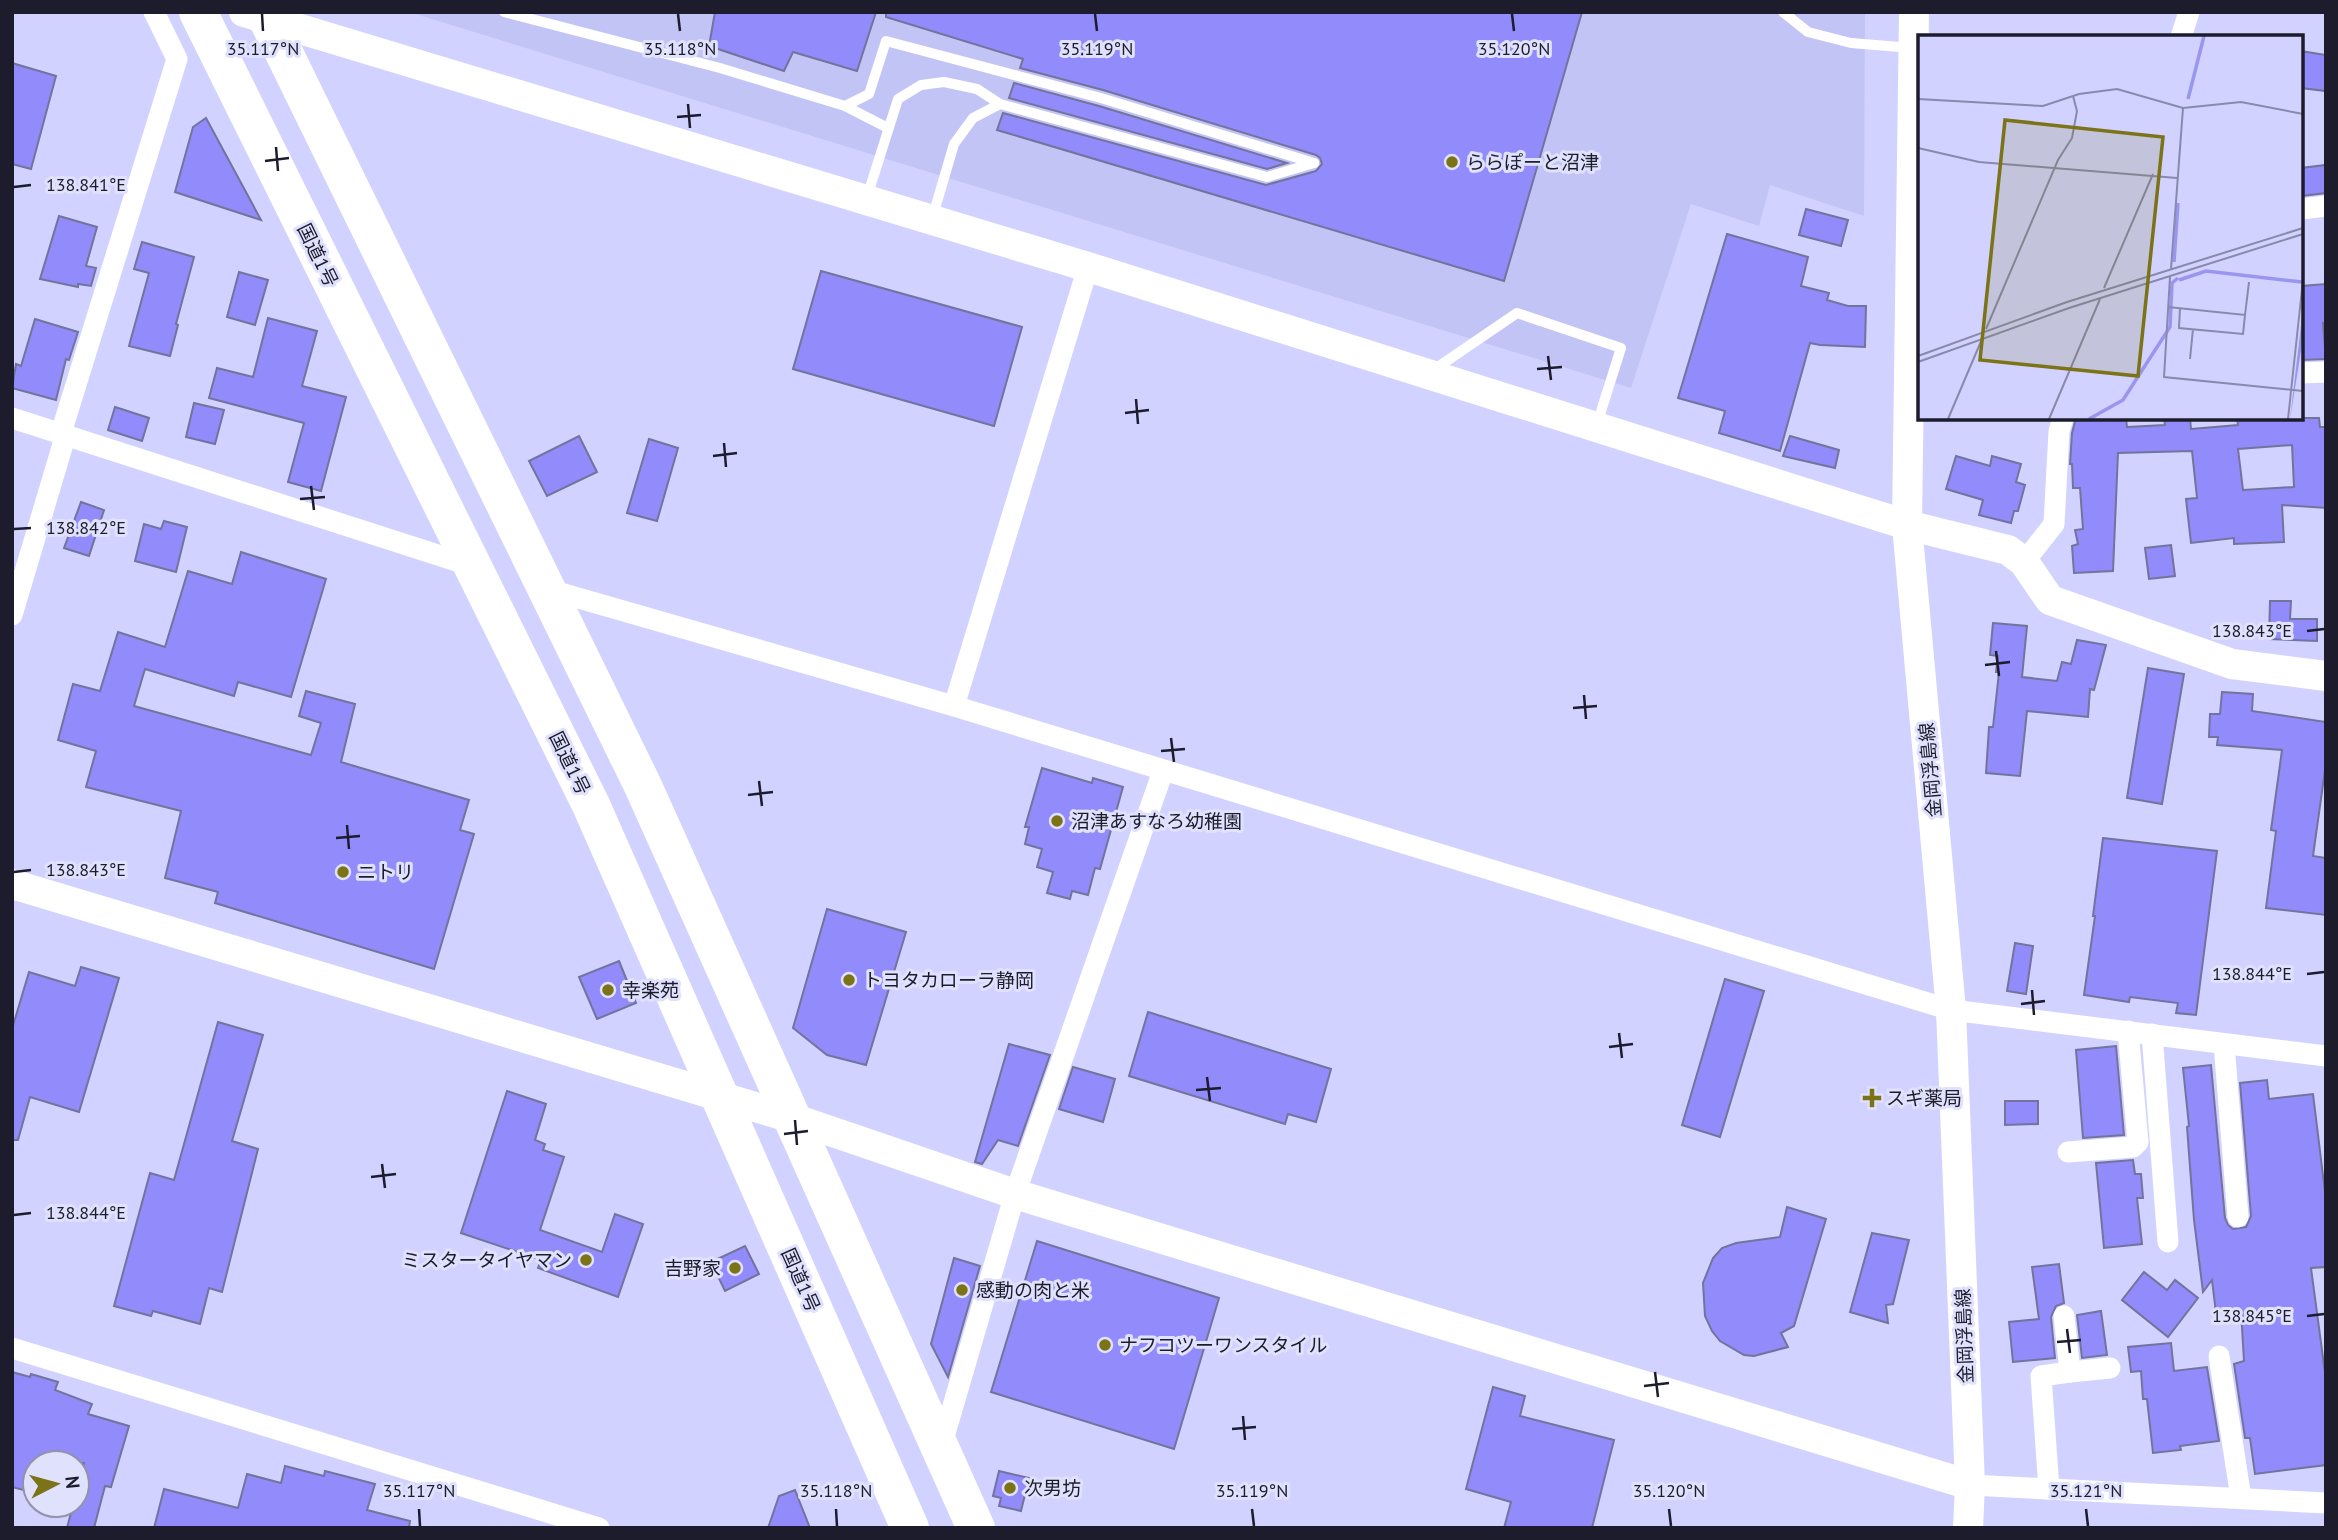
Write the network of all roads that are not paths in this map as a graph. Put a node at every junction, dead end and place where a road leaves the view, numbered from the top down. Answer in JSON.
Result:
{"nodes":[{"id":1,"x":153,"y":12,"type":"edge"},
{"id":2,"x":198,"y":12,"type":"edge"},
{"id":3,"x":504,"y":12,"type":"edge"},
{"id":4,"x":1783,"y":12,"type":"edge"},
{"id":5,"x":1914,"y":12,"type":"edge"},
{"id":6,"x":2189,"y":12,"type":"edge"},
{"id":7,"x":259,"y":15,"type":"edge"},
{"id":8,"x":320,"y":25,"type":"edge"},
{"id":9,"x":2181,"y":35,"type":"edge"},
{"id":10,"x":1917,"y":49,"type":"edge"},
{"id":11,"x":1000,"y":104,"type":"junction"},
{"id":12,"x":845,"y":106,"type":"junction"},
{"id":13,"x":888,"y":128,"type":"junction"},
{"id":14,"x":866,"y":201,"type":"junction"},
{"id":15,"x":2326,"y":206,"type":"edge"},
{"id":16,"x":2303,"y":209,"type":"edge"},
{"id":17,"x":932,"y":221,"type":"junction"},
{"id":18,"x":1088,"y":267,"type":"junction"},
{"id":19,"x":2326,"y":372,"type":"edge"},
{"id":20,"x":2303,"y":373,"type":"edge"},
{"id":21,"x":1427,"y":374,"type":"junction"},
{"id":22,"x":12,"y":418,"type":"edge"},
{"id":23,"x":2062,"y":420,"type":"edge"},
{"id":24,"x":1596,"y":427,"type":"junction"},
{"id":25,"x":64,"y":434,"type":"junction"},
{"id":26,"x":1908,"y":525,"type":"junction"},
{"id":27,"x":2024,"y":562,"type":"junction"},
{"id":28,"x":472,"y":566,"type":"junction"},
{"id":29,"x":547,"y":589,"type":"junction"},
{"id":30,"x":12,"y":615,"type":"edge"},
{"id":31,"x":2326,"y":676,"type":"edge"},
{"id":32,"x":954,"y":706,"type":"junction"},
{"id":33,"x":1163,"y":771,"type":"junction"},
{"id":34,"x":12,"y":884,"type":"edge"},
{"id":35,"x":1951,"y":1010,"type":"junction"},
{"id":36,"x":2128,"y":1031,"type":"junction"},
{"id":37,"x":2152,"y":1034,"type":"junction"},
{"id":38,"x":2224,"y":1044,"type":"junction"},
{"id":39,"x":2326,"y":1056,"type":"edge"},
{"id":40,"x":719,"y":1097,"type":"junction"},
{"id":41,"x":792,"y":1118,"type":"junction"},
{"id":42,"x":2068,"y":1152,"type":"dead end"},
{"id":43,"x":1015,"y":1194,"type":"junction"},
{"id":44,"x":2238,"y":1217,"type":"dead end"},
{"id":45,"x":2168,"y":1242,"type":"dead end"},
{"id":46,"x":2064,"y":1316,"type":"dead end"},
{"id":47,"x":12,"y":1348,"type":"edge"},
{"id":48,"x":2219,"y":1356,"type":"dead end"},
{"id":49,"x":2110,"y":1368,"type":"dead end"},
{"id":50,"x":2070,"y":1372,"type":"junction"},
{"id":51,"x":940,"y":1448,"type":"junction"},
{"id":52,"x":1970,"y":1485,"type":"junction"},
{"id":53,"x":2049,"y":1489,"type":"junction"},
{"id":54,"x":2241,"y":1499,"type":"junction"},
{"id":55,"x":2326,"y":1503,"type":"edge"},
{"id":56,"x":599,"y":1528,"type":"edge"},
{"id":57,"x":910,"y":1528,"type":"edge"},
{"id":58,"x":976,"y":1528,"type":"edge"},
{"id":59,"x":1968,"y":1528,"type":"edge"}],
"edges":[{"from":1,"to":25,"type":"street"},
{"from":2,"to":28,"type":"highway","name":"国道1号"},
{"from":3,"to":12,"type":"lane"},
{"from":4,"to":10,"type":"lane"},
{"from":5,"to":10,"type":"street","name":"金岡浮島線"},
{"from":6,"to":9,"type":"street"},
{"from":7,"to":8,"type":"street"},
{"from":7,"to":29,"type":"highway"},
{"from":8,"to":14,"type":"street"},
{"from":10,"to":26,"type":"street","name":"金岡浮島線"},
{"from":11,"to":12,"type":"lane"},
{"from":11,"to":13,"type":"lane"},
{"from":11,"to":17,"type":"lane"},
{"from":12,"to":13,"type":"lane"},
{"from":13,"to":14,"type":"lane"},
{"from":14,"to":17,"type":"street"},
{"from":15,"to":16,"type":"street"},
{"from":17,"to":18,"type":"street"},
{"from":18,"to":21,"type":"street"},
{"from":18,"to":32,"type":"street"},
{"from":19,"to":20,"type":"street"},
{"from":21,"to":24,"type":"street"},
{"from":21,"to":24,"type":"lane"},
{"from":22,"to":25,"type":"street"},
{"from":23,"to":27,"type":"street"},
{"from":24,"to":26,"type":"street"},
{"from":25,"to":28,"type":"street"},
{"from":25,"to":30,"type":"street"},
{"from":26,"to":27,"type":"street"},
{"from":26,"to":35,"type":"street","name":"金岡浮島線"},
{"from":27,"to":31,"type":"street"},
{"from":28,"to":40,"type":"highway","name":"国道1号"},
{"from":29,"to":32,"type":"street"},
{"from":29,"to":41,"type":"highway"},
{"from":32,"to":33,"type":"street"},
{"from":33,"to":35,"type":"street"},
{"from":33,"to":43,"type":"street"},
{"from":34,"to":40,"type":"street"},
{"from":35,"to":36,"type":"street"},
{"from":35,"to":52,"type":"street","name":"金岡浮島線"},
{"from":36,"to":37,"type":"street"},
{"from":36,"to":42,"type":"street"},
{"from":37,"to":38,"type":"street"},
{"from":37,"to":45,"type":"street"},
{"from":38,"to":39,"type":"street"},
{"from":38,"to":44,"type":"street"},
{"from":40,"to":41,"type":"street"},
{"from":40,"to":57,"type":"highway","name":"国道1号"},
{"from":41,"to":43,"type":"street"},
{"from":41,"to":51,"type":"highway"},
{"from":43,"to":51,"type":"street"},
{"from":43,"to":52,"type":"street"},
{"from":46,"to":50,"type":"street"},
{"from":47,"to":56,"type":"street"},
{"from":48,"to":54,"type":"street"},
{"from":49,"to":50,"type":"street"},
{"from":50,"to":53,"type":"street"},
{"from":51,"to":58,"type":"highway"},
{"from":52,"to":53,"type":"street"},
{"from":52,"to":59,"type":"street","name":"金岡浮島線"},
{"from":53,"to":54,"type":"street"},
{"from":54,"to":55,"type":"street"}]}
